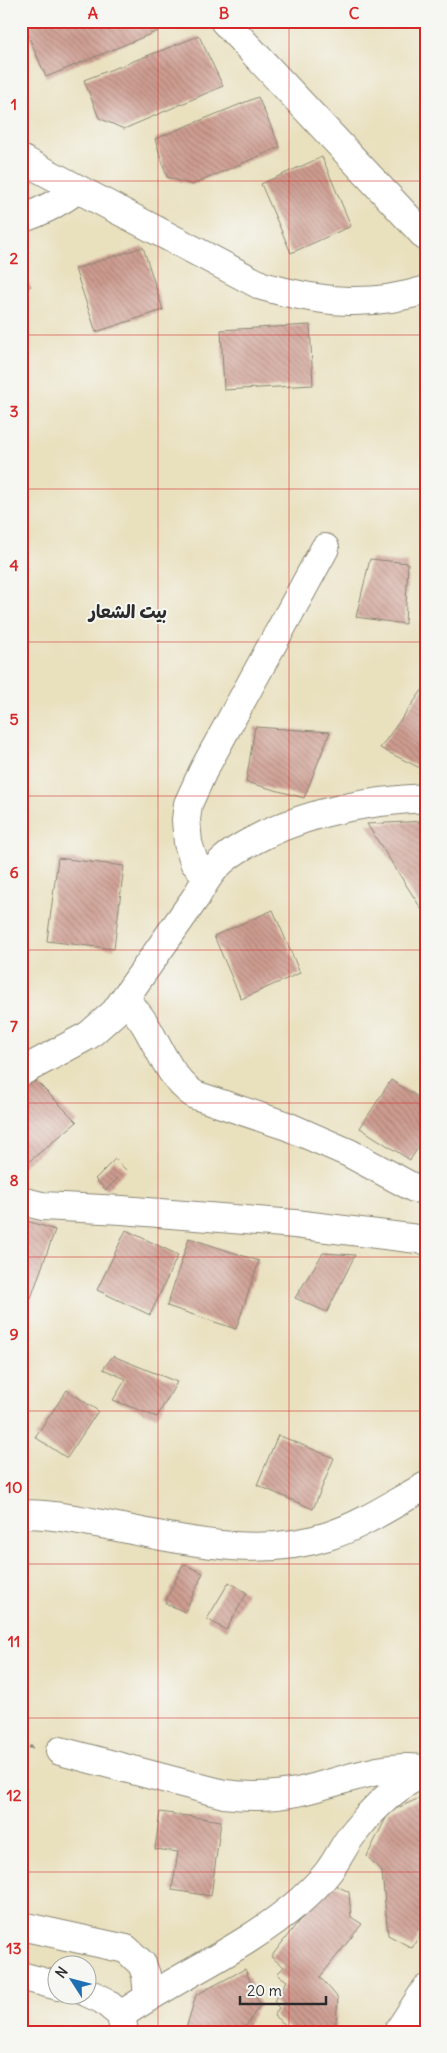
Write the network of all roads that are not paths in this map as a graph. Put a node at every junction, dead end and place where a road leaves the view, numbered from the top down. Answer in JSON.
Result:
{"nodes":[{"id":1,"x":224,"y":21,"type":"edge"},
{"id":2,"x":21,"y":159,"type":"edge"},
{"id":3,"x":78,"y":189,"type":"junction"},
{"id":4,"x":21,"y":219,"type":"edge"},
{"id":5,"x":426,"y":237,"type":"edge"},
{"id":6,"x":426,"y":290,"type":"edge"},
{"id":7,"x":325,"y":548,"type":"dead end"},
{"id":8,"x":426,"y":798,"type":"edge"},
{"id":9,"x":208,"y":877,"type":"junction"},
{"id":10,"x":125,"y":998,"type":"junction"},
{"id":11,"x":21,"y":1072,"type":"edge"},
{"id":12,"x":426,"y":1190,"type":"edge"},
{"id":13,"x":21,"y":1201,"type":"edge"},
{"id":14,"x":426,"y":1240,"type":"edge"},
{"id":15,"x":426,"y":1486,"type":"edge"},
{"id":16,"x":21,"y":1514,"type":"edge"},
{"id":17,"x":60,"y":1750,"type":"dead end"},
{"id":18,"x":426,"y":1771,"type":"edge"},
{"id":19,"x":21,"y":1926,"type":"edge"},
{"id":20,"x":41,"y":1982,"type":"edge"},
{"id":21,"x":426,"y":1989,"type":"edge"},
{"id":22,"x":21,"y":1997,"type":"edge"},
{"id":23,"x":98,"y":1997,"type":"edge"},
{"id":24,"x":148,"y":1997,"type":"junction"},
{"id":25,"x":123,"y":2024,"type":"edge"},
{"id":26,"x":398,"y":2032,"type":"edge"}],
"edges":[{"from":1,"to":5,"type":"street"},
{"from":2,"to":3,"type":"street"},
{"from":3,"to":4,"type":"street"},
{"from":3,"to":6,"type":"street"},
{"from":7,"to":9,"type":"street"},
{"from":8,"to":9,"type":"street"},
{"from":9,"to":10,"type":"street"},
{"from":10,"to":11,"type":"street"},
{"from":10,"to":12,"type":"street"},
{"from":13,"to":14,"type":"street"},
{"from":15,"to":16,"type":"street"},
{"from":17,"to":18,"type":"street"},
{"from":18,"to":24,"type":"street"},
{"from":19,"to":24,"type":"street"},
{"from":20,"to":22,"type":"street"},
{"from":21,"to":26,"type":"street"},
{"from":23,"to":25,"type":"street"},
{"from":24,"to":25,"type":"street"}]}
